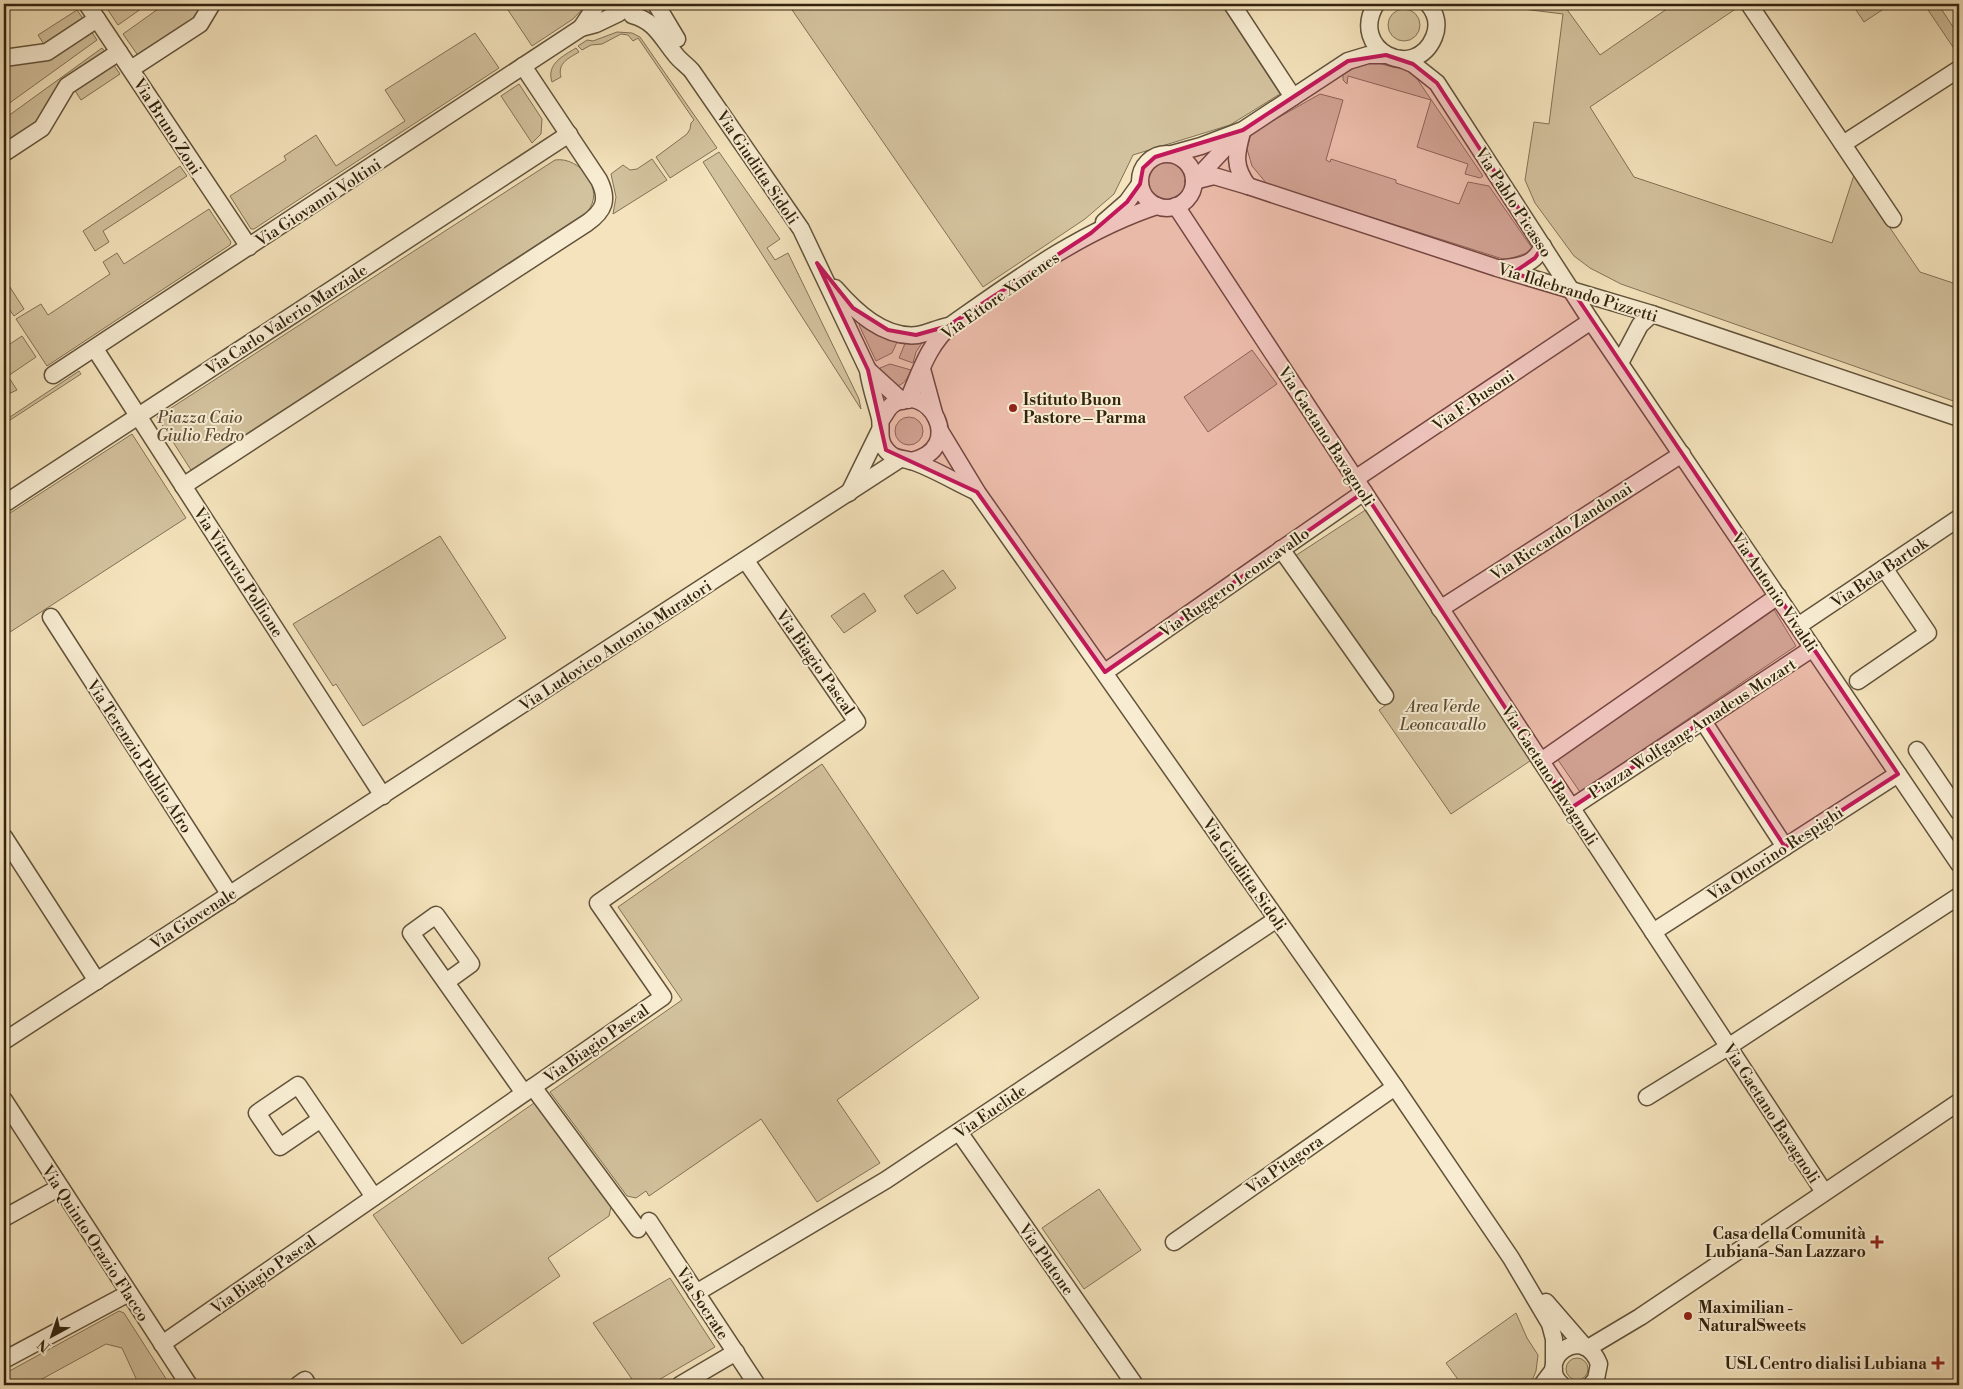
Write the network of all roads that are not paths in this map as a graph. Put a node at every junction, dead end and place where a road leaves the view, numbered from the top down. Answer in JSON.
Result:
{"nodes":[{"id":1,"x":87,"y":4,"type":"edge"},
{"id":2,"x":212,"y":4,"type":"edge"},
{"id":3,"x":597,"y":4,"type":"edge"},
{"id":4,"x":651,"y":4,"type":"edge"},
{"id":5,"x":656,"y":4,"type":"edge"},
{"id":6,"x":1232,"y":4,"type":"edge"},
{"id":7,"x":1430,"y":4,"type":"edge"},
{"id":8,"x":1749,"y":4,"type":"edge"},
{"id":9,"x":619,"y":10,"type":"edge"},
{"id":10,"x":1372,"y":12,"type":"edge"},
{"id":11,"x":98,"y":19,"type":"junction"},
{"id":12,"x":581,"y":28,"type":"junction"},
{"id":13,"x":1432,"y":42,"type":"junction"},
{"id":14,"x":120,"y":52,"type":"junction"},
{"id":15,"x":1394,"y":57,"type":"junction"},
{"id":16,"x":4,"y":58,"type":"edge"},
{"id":17,"x":1348,"y":61,"type":"junction"},
{"id":18,"x":523,"y":66,"type":"junction"},
{"id":19,"x":1959,"y":69,"type":"edge"},
{"id":20,"x":131,"y":70,"type":"junction"},
{"id":21,"x":694,"y":74,"type":"junction"},
{"id":22,"x":1437,"y":83,"type":"junction"},
{"id":23,"x":1293,"y":97,"type":"junction"},
{"id":24,"x":1243,"y":130,"type":"junction"},
{"id":25,"x":569,"y":134,"type":"junction"},
{"id":26,"x":1843,"y":144,"type":"junction"},
{"id":27,"x":4,"y":153,"type":"edge"},
{"id":28,"x":1172,"y":154,"type":"junction"},
{"id":29,"x":1194,"y":181,"type":"junction"},
{"id":30,"x":1140,"y":184,"type":"junction"},
{"id":31,"x":1248,"y":186,"type":"junction"},
{"id":32,"x":1157,"y":206,"type":"junction"},
{"id":33,"x":1176,"y":206,"type":"junction"},
{"id":34,"x":1893,"y":219,"type":"dead end"},
{"id":35,"x":1091,"y":233,"type":"junction"},
{"id":36,"x":1543,"y":246,"type":"junction"},
{"id":37,"x":249,"y":247,"type":"junction"},
{"id":38,"x":817,"y":263,"type":"junction"},
{"id":39,"x":1497,"y":268,"type":"junction"},
{"id":40,"x":1572,"y":290,"type":"junction"},
{"id":41,"x":1652,"y":314,"type":"junction"},
{"id":42,"x":1592,"y":321,"type":"junction"},
{"id":43,"x":954,"y":323,"type":"junction"},
{"id":44,"x":95,"y":349,"type":"junction"},
{"id":45,"x":1620,"y":363,"type":"junction"},
{"id":46,"x":922,"y":369,"type":"junction"},
{"id":47,"x":868,"y":370,"type":"junction"},
{"id":48,"x":53,"y":375,"type":"dead end"},
{"id":49,"x":905,"y":400,"type":"junction"},
{"id":50,"x":934,"y":413,"type":"junction"},
{"id":51,"x":139,"y":416,"type":"junction"},
{"id":52,"x":1959,"y":418,"type":"edge"},
{"id":53,"x":880,"y":426,"type":"junction"},
{"id":54,"x":940,"y":431,"type":"junction"},
{"id":55,"x":1682,"y":454,"type":"junction"},
{"id":56,"x":905,"y":460,"type":"junction"},
{"id":57,"x":1360,"y":485,"type":"junction"},
{"id":58,"x":183,"y":486,"type":"junction"},
{"id":59,"x":977,"y":492,"type":"junction"},
{"id":60,"x":848,"y":495,"type":"junction"},
{"id":61,"x":4,"y":504,"type":"edge"},
{"id":62,"x":1959,"y":518,"type":"edge"},
{"id":63,"x":1282,"y":549,"type":"junction"},
{"id":64,"x":746,"y":561,"type":"junction"},
{"id":65,"x":1884,"y":568,"type":"junction"},
{"id":66,"x":1778,"y":596,"type":"junction"},
{"id":67,"x":1440,"y":609,"type":"junction"},
{"id":68,"x":51,"y":617,"type":"dead end"},
{"id":69,"x":1798,"y":626,"type":"junction"},
{"id":70,"x":1813,"y":648,"type":"junction"},
{"id":71,"x":1105,"y":672,"type":"junction"},
{"id":72,"x":1858,"y":681,"type":"dead end"},
{"id":73,"x":1385,"y":696,"type":"dead end"},
{"id":74,"x":1703,"y":721,"type":"junction"},
{"id":75,"x":1917,"y":750,"type":"dead end"},
{"id":76,"x":1541,"y":761,"type":"junction"},
{"id":77,"x":1898,"y":774,"type":"junction"},
{"id":78,"x":383,"y":796,"type":"junction"},
{"id":79,"x":1571,"y":808,"type":"junction"},
{"id":80,"x":1959,"y":812,"type":"edge"},
{"id":81,"x":4,"y":837,"type":"edge"},
{"id":82,"x":1785,"y":847,"type":"junction"},
{"id":83,"x":1959,"y":864,"type":"edge"},
{"id":84,"x":230,"y":895,"type":"junction"},
{"id":85,"x":1959,"y":896,"type":"edge"},
{"id":86,"x":1277,"y":919,"type":"junction"},
{"id":87,"x":1653,"y":932,"type":"junction"},
{"id":88,"x":97,"y":981,"type":"junction"},
{"id":89,"x":446,"y":982,"type":"dead end"},
{"id":90,"x":4,"y":1041,"type":"edge"},
{"id":91,"x":1728,"y":1047,"type":"junction"},
{"id":92,"x":1394,"y":1087,"type":"junction"},
{"id":93,"x":529,"y":1090,"type":"junction"},
{"id":94,"x":1647,"y":1097,"type":"dead end"},
{"id":95,"x":4,"y":1100,"type":"edge"},
{"id":96,"x":1959,"y":1102,"type":"edge"},
{"id":97,"x":321,"y":1119,"type":"dead end"},
{"id":98,"x":959,"y":1132,"type":"junction"},
{"id":99,"x":60,"y":1187,"type":"junction"},
{"id":100,"x":1824,"y":1192,"type":"junction"},
{"id":101,"x":374,"y":1197,"type":"junction"},
{"id":102,"x":4,"y":1218,"type":"edge"},
{"id":103,"x":1174,"y":1242,"type":"dead end"},
{"id":104,"x":1511,"y":1258,"type":"junction"},
{"id":105,"x":129,"y":1293,"type":"junction"},
{"id":106,"x":696,"y":1293,"type":"junction"},
{"id":107,"x":1640,"y":1317,"type":"junction"},
{"id":108,"x":162,"y":1344,"type":"junction"},
{"id":109,"x":1586,"y":1347,"type":"junction"},
{"id":110,"x":736,"y":1352,"type":"junction"},
{"id":111,"x":4,"y":1360,"type":"edge"},
{"id":112,"x":1599,"y":1363,"type":"junction"},
{"id":113,"x":1554,"y":1366,"type":"junction"},
{"id":114,"x":189,"y":1385,"type":"edge"},
{"id":115,"x":298,"y":1385,"type":"edge"},
{"id":116,"x":308,"y":1385,"type":"edge"},
{"id":117,"x":680,"y":1385,"type":"edge"},
{"id":118,"x":757,"y":1385,"type":"edge"},
{"id":119,"x":1135,"y":1385,"type":"edge"},
{"id":120,"x":1542,"y":1385,"type":"edge"},
{"id":121,"x":1562,"y":1385,"type":"edge"},
{"id":122,"x":1591,"y":1385,"type":"edge"},
{"id":123,"x":1604,"y":1385,"type":"edge"}],
"edges":[{"from":1,"to":11,"type":"street","name":"Via Bruno Zoni"},
{"from":2,"to":20,"type":"street"},
{"from":3,"to":12,"type":"street","name":"Via Giovanni Voltini"},
{"from":4,"to":9,"type":"street"},
{"from":5,"to":21,"type":"street","name":"Via Giuditta Sidoli"},
{"from":6,"to":23,"type":"street"},
{"from":7,"to":13,"type":"street","name":"Via Pablo Picasso"},
{"from":8,"to":26,"type":"street"},
{"from":9,"to":12,"type":"street","name":"Via Giovanni Voltini"},
{"from":9,"to":21,"type":"street","name":"Via Giuditta Sidoli"},
{"from":10,"to":15,"type":"street","name":"Via Pablo Picasso"},
{"from":10,"to":17,"type":"street","name":"Via Ettore Ximenes"},
{"from":11,"to":14,"type":"street","name":"Via Bruno Zoni"},
{"from":11,"to":16,"type":"street"},
{"from":12,"to":18,"type":"street","name":"Via Giovanni Voltini"},
{"from":13,"to":15,"type":"street"},
{"from":13,"to":22,"type":"street","name":"Via Pablo Picasso"},
{"from":14,"to":20,"type":"street","name":"Via Bruno Zoni"},
{"from":14,"to":27,"type":"street"},
{"from":15,"to":17,"type":"street","name":"Via Ettore Ximenes"},
{"from":15,"to":22,"type":"street","name":"Via Pablo Picasso"},
{"from":17,"to":23,"type":"street","name":"Via Ettore Ximenes"},
{"from":18,"to":25,"type":"street"},
{"from":18,"to":37,"type":"street","name":"Via Giovanni Voltini"},
{"from":19,"to":26,"type":"street"},
{"from":20,"to":37,"type":"street","name":"Via Bruno Zoni"},
{"from":21,"to":38,"type":"street","name":"Via Giuditta Sidoli"},
{"from":22,"to":36,"type":"street","name":"Via Pablo Picasso"},
{"from":23,"to":24,"type":"street","name":"Via Ettore Ximenes"},
{"from":24,"to":28,"type":"street","name":"Via Ettore Ximenes"},
{"from":24,"to":29,"type":"street","name":"Via Ettore Ximenes"},
{"from":24,"to":31,"type":"street"},
{"from":25,"to":51,"type":"street","name":"Via Carlo Valerio Marziale"},
{"from":25,"to":58,"type":"street"},
{"from":26,"to":34,"type":"street"},
{"from":28,"to":29,"type":"street"},
{"from":28,"to":30,"type":"street","name":"Via Ettore Ximenes"},
{"from":29,"to":31,"type":"street","name":"Via Ildebrando Pizzetti"},
{"from":29,"to":33,"type":"street","name":"Via Ettore Ximenes"},
{"from":30,"to":32,"type":"street"},
{"from":30,"to":35,"type":"street","name":"Via Ettore Ximenes"},
{"from":31,"to":39,"type":"street","name":"Via Ildebrando Pizzetti"},
{"from":32,"to":33,"type":"street","name":"Via Ettore Ximenes"},
{"from":32,"to":35,"type":"street","name":"Via Ettore Ximenes"},
{"from":33,"to":57,"type":"street","name":"Via Gaetano Bavagnoli"},
{"from":35,"to":43,"type":"street","name":"Via Ettore Ximenes"},
{"from":36,"to":39,"type":"street"},
{"from":36,"to":40,"type":"street","name":"Via Pablo Picasso"},
{"from":37,"to":44,"type":"street","name":"Via Giovanni Voltini"},
{"from":38,"to":43,"type":"street","name":"Via Giuditta Sidoli"},
{"from":38,"to":47,"type":"street","name":"Via Giuditta Sidoli"},
{"from":39,"to":40,"type":"street","name":"Via Ildebrando Pizzetti"},
{"from":40,"to":41,"type":"street","name":"Via Ildebrando Pizzetti"},
{"from":40,"to":42,"type":"street","name":"Via Pablo Picasso"},
{"from":41,"to":45,"type":"street"},
{"from":41,"to":52,"type":"street","name":"Via Ildebrando Pizzetti"},
{"from":42,"to":45,"type":"street","name":"Via Antonio Vivaldi"},
{"from":42,"to":57,"type":"street","name":"Via F. Busoni"},
{"from":43,"to":46,"type":"street","name":"Via Ettore Ximenes"},
{"from":44,"to":48,"type":"street","name":"Via Giovanni Voltini"},
{"from":44,"to":51,"type":"street","name":"Via Vitruvio Pollione"},
{"from":45,"to":55,"type":"street","name":"Via Antonio Vivaldi"},
{"from":46,"to":49,"type":"street","name":"Via Ettore Ximenes"},
{"from":46,"to":50,"type":"street"},
{"from":47,"to":49,"type":"street","name":"Via Giuditta Sidoli"},
{"from":47,"to":53,"type":"street","name":"Via Giuditta Sidoli"},
{"from":49,"to":50,"type":"street","name":"Via Giuditta Sidoli"},
{"from":49,"to":53,"type":"street"},
{"from":50,"to":54,"type":"street","name":"Via Giuditta Sidoli"},
{"from":51,"to":58,"type":"street","name":"Via Vitruvio Pollione"},
{"from":51,"to":61,"type":"street","name":"Via Carlo Valerio Marziale"},
{"from":53,"to":56,"type":"street","name":"Via Giuditta Sidoli"},
{"from":53,"to":60,"type":"street"},
{"from":54,"to":56,"type":"street"},
{"from":54,"to":59,"type":"street","name":"Via Giuditta Sidoli"},
{"from":55,"to":66,"type":"street","name":"Via Antonio Vivaldi"},
{"from":55,"to":67,"type":"street","name":"Via Riccardo Zandonai"},
{"from":56,"to":59,"type":"street","name":"Via Giuditta Sidoli"},
{"from":56,"to":60,"type":"street","name":"Via Ludovico Antonio Muratori"},
{"from":57,"to":63,"type":"street","name":"Via Ruggero Leoncavallo"},
{"from":57,"to":67,"type":"street","name":"Via Gaetano Bavagnoli"},
{"from":58,"to":78,"type":"street","name":"Via Vitruvio Pollione"},
{"from":59,"to":71,"type":"street","name":"Via Giuditta Sidoli"},
{"from":60,"to":64,"type":"street","name":"Via Ludovico Antonio Muratori"},
{"from":62,"to":65,"type":"street","name":"Via Bela Bartok"},
{"from":63,"to":71,"type":"street","name":"Via Ruggero Leoncavallo"},
{"from":63,"to":73,"type":"street"},
{"from":64,"to":78,"type":"street","name":"Via Ludovico Antonio Muratori"},
{"from":64,"to":93,"type":"street","name":"Via Biagio Pascal"},
{"from":65,"to":69,"type":"street","name":"Via Bela Bartok"},
{"from":65,"to":72,"type":"street"},
{"from":66,"to":69,"type":"street","name":"Via Antonio Vivaldi"},
{"from":66,"to":76,"type":"street"},
{"from":67,"to":76,"type":"street","name":"Via Gaetano Bavagnoli"},
{"from":68,"to":84,"type":"street","name":"Via Terenzio Publio Afro"},
{"from":69,"to":70,"type":"street","name":"Via Antonio Vivaldi"},
{"from":70,"to":74,"type":"street","name":"Piazza Wolfgang Amadeus Mozart"},
{"from":70,"to":77,"type":"street","name":"Via Antonio Vivaldi"},
{"from":71,"to":86,"type":"street","name":"Via Giuditta Sidoli"},
{"from":74,"to":79,"type":"street","name":"Piazza Wolfgang Amadeus Mozart"},
{"from":74,"to":82,"type":"street"},
{"from":75,"to":80,"type":"street"},
{"from":76,"to":79,"type":"street","name":"Via Gaetano Bavagnoli"},
{"from":77,"to":82,"type":"street","name":"Via Ottorino Respighi"},
{"from":77,"to":83,"type":"street","name":"Via Antonio Vivaldi"},
{"from":78,"to":84,"type":"street","name":"Via Giovenale"},
{"from":79,"to":87,"type":"street","name":"Via Gaetano Bavagnoli"},
{"from":81,"to":88,"type":"street"},
{"from":82,"to":87,"type":"street","name":"Via Ottorino Respighi"},
{"from":84,"to":88,"type":"street","name":"Via Giovenale"},
{"from":85,"to":91,"type":"street"},
{"from":86,"to":92,"type":"street","name":"Via Giuditta Sidoli"},
{"from":86,"to":98,"type":"street","name":"Via Euclide"},
{"from":87,"to":91,"type":"street","name":"Via Gaetano Bavagnoli"},
{"from":88,"to":90,"type":"street","name":"Via Giovenale"},
{"from":89,"to":93,"type":"street","name":"Via Socrate"},
{"from":91,"to":94,"type":"street"},
{"from":91,"to":100,"type":"street","name":"Via Gaetano Bavagnoli"},
{"from":92,"to":103,"type":"street","name":"Via Pitagora"},
{"from":92,"to":104,"type":"street","name":"Via Giuditta Sidoli"},
{"from":93,"to":101,"type":"street","name":"Via Biagio Pascal"},
{"from":93,"to":106,"type":"street","name":"Via Socrate"},
{"from":95,"to":99,"type":"street","name":"Via Quinto Orazio Flacco"},
{"from":96,"to":100,"type":"street"},
{"from":97,"to":101,"type":"street"},
{"from":98,"to":106,"type":"street","name":"Via Euclide"},
{"from":98,"to":119,"type":"street","name":"Via Platone"},
{"from":99,"to":102,"type":"street"},
{"from":99,"to":105,"type":"street","name":"Via Quinto Orazio Flacco"},
{"from":100,"to":107,"type":"street"},
{"from":101,"to":108,"type":"street","name":"Via Biagio Pascal"},
{"from":104,"to":109,"type":"street","name":"Via Giuditta Sidoli"},
{"from":104,"to":113,"type":"street","name":"Via Giuditta Sidoli"},
{"from":105,"to":108,"type":"street","name":"Via Quinto Orazio Flacco"},
{"from":105,"to":111,"type":"street"},
{"from":106,"to":110,"type":"street","name":"Via Socrate"},
{"from":107,"to":109,"type":"street"},
{"from":107,"to":112,"type":"street"},
{"from":108,"to":114,"type":"street","name":"Via Quinto Orazio Flacco"},
{"from":109,"to":112,"type":"street","name":"Via Giuditta Sidoli"},
{"from":109,"to":113,"type":"street"},
{"from":110,"to":117,"type":"street"},
{"from":110,"to":118,"type":"street","name":"Via Socrate"},
{"from":112,"to":122,"type":"street"},
{"from":112,"to":123,"type":"street","name":"Via Giuditta Sidoli"},
{"from":113,"to":120,"type":"street"},
{"from":113,"to":121,"type":"street","name":"Via Giuditta Sidoli"},
{"from":115,"to":116,"type":"street"}]}
